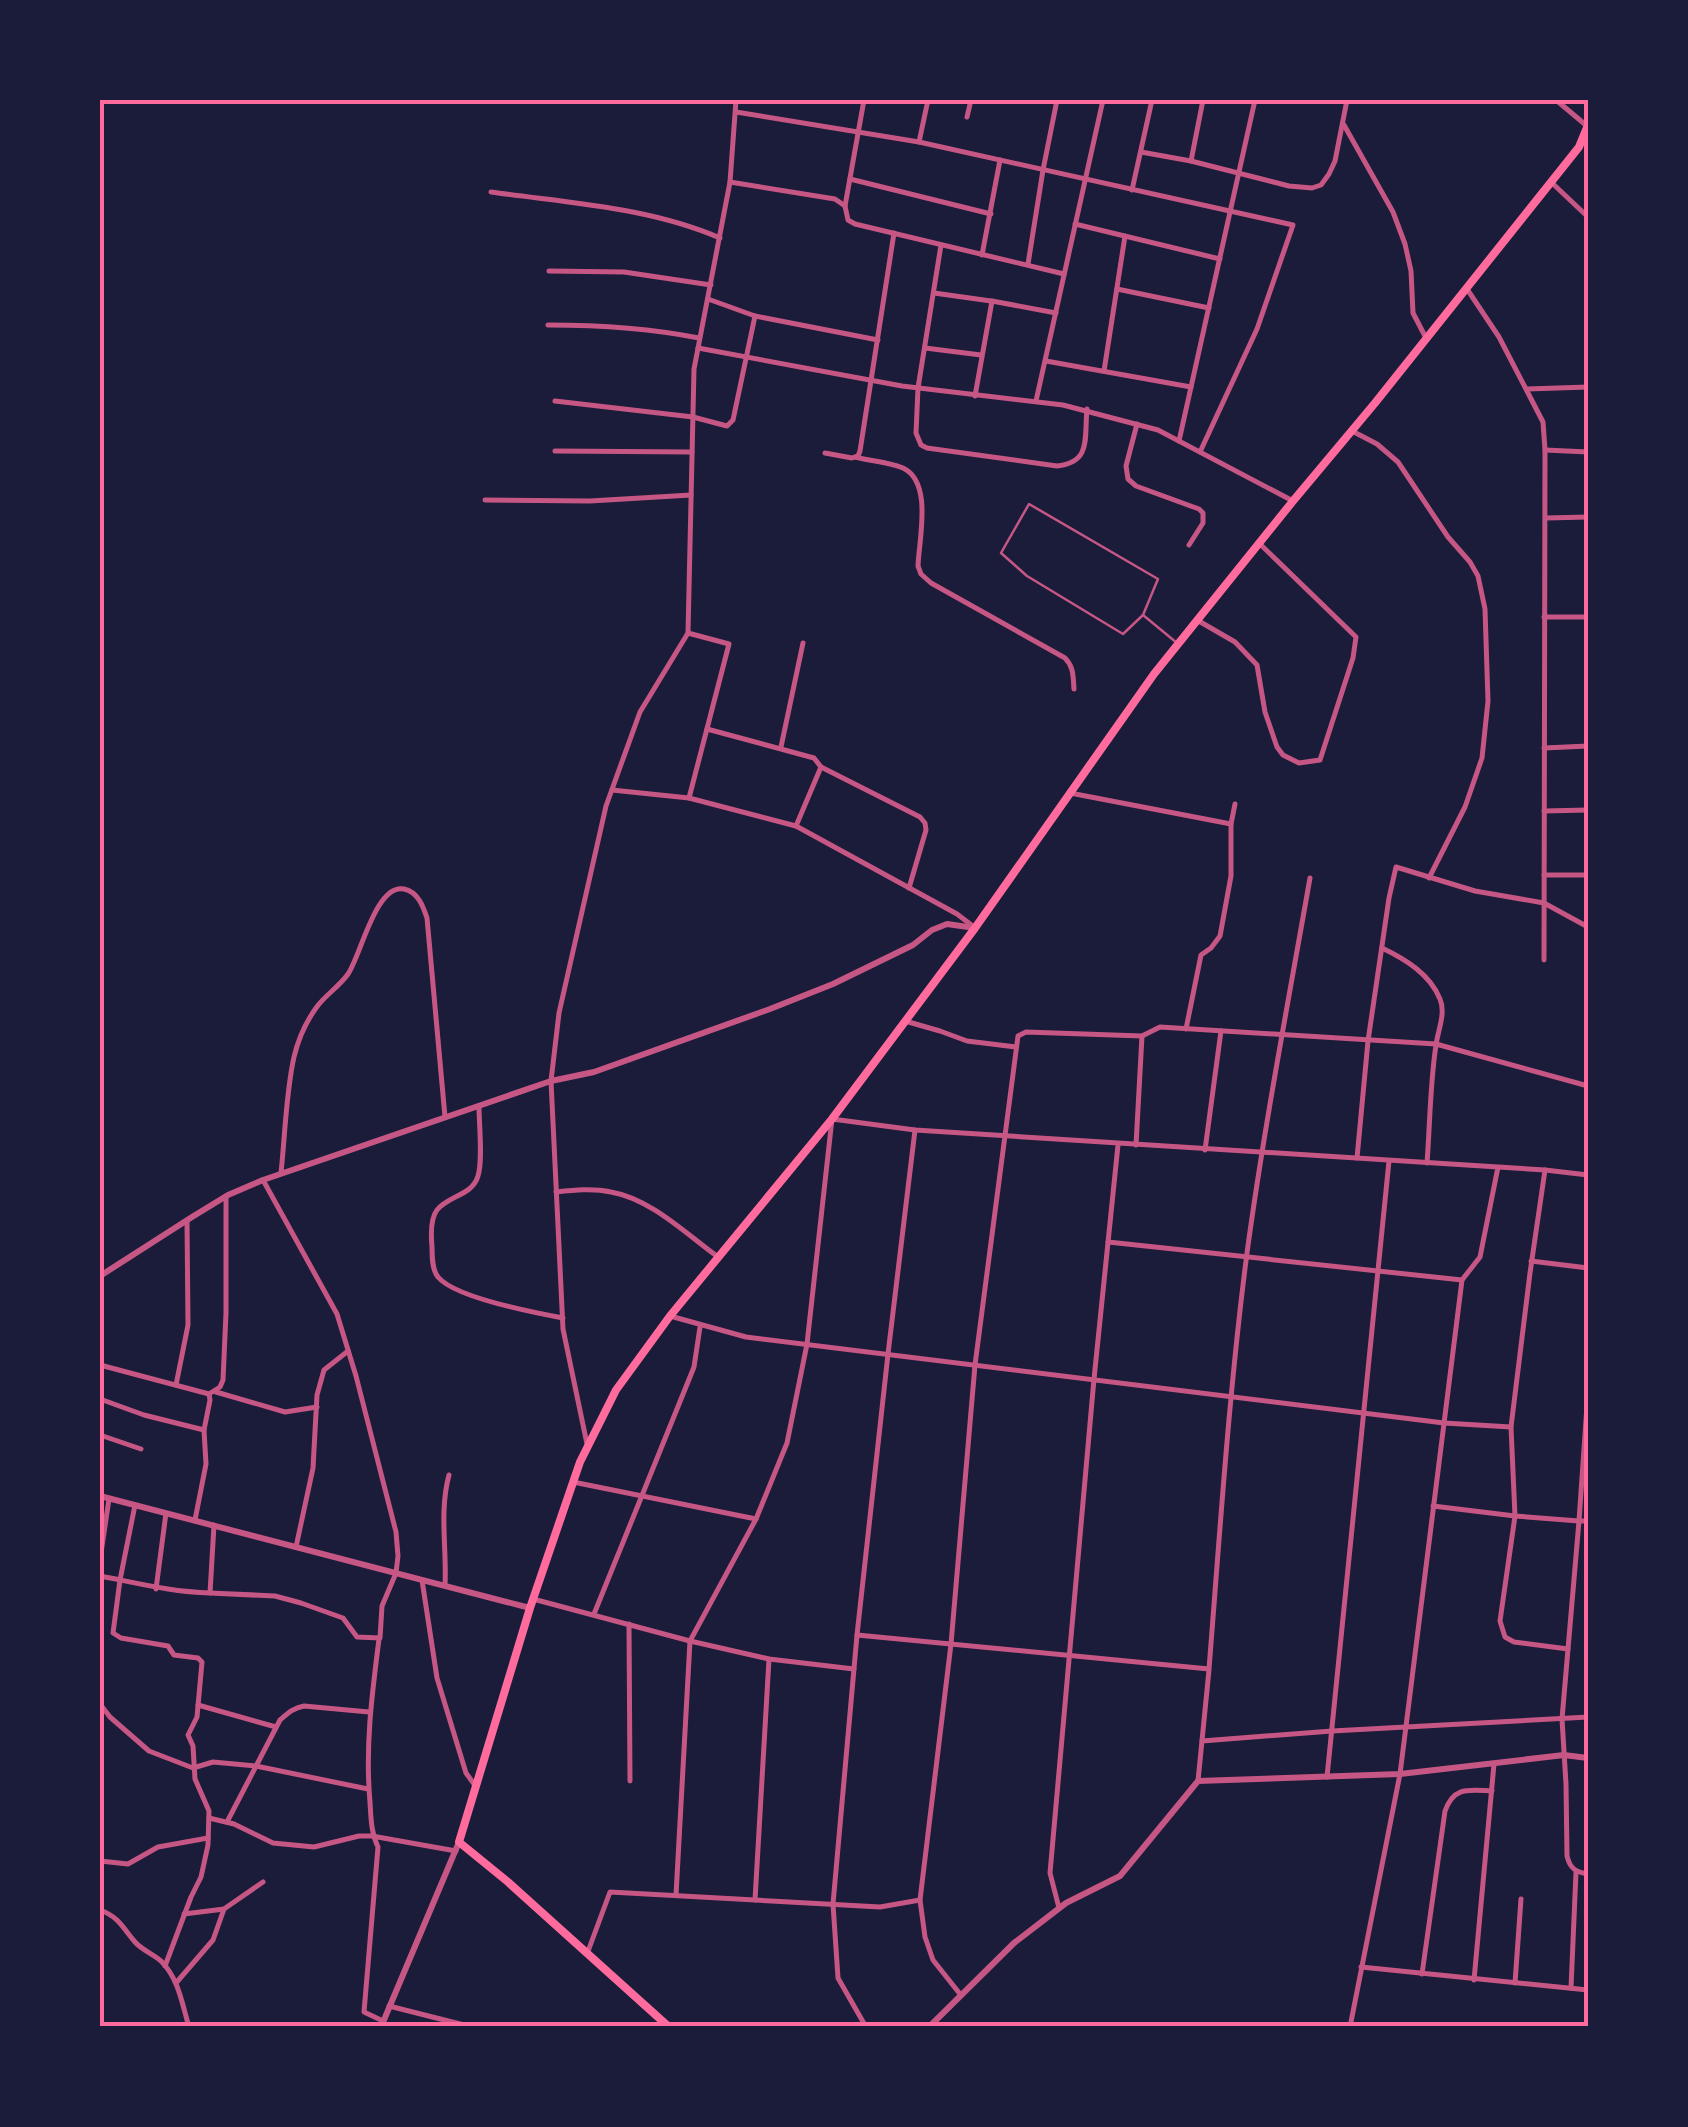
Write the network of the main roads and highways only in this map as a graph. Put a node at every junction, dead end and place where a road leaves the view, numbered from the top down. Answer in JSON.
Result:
{"nodes":[{"id":1,"x":1588,"y":126,"type":"edge"},
{"id":2,"x":669,"y":2027,"type":"edge"}],
"edges":[{"from":1,"to":2,"type":"main road"}]}
